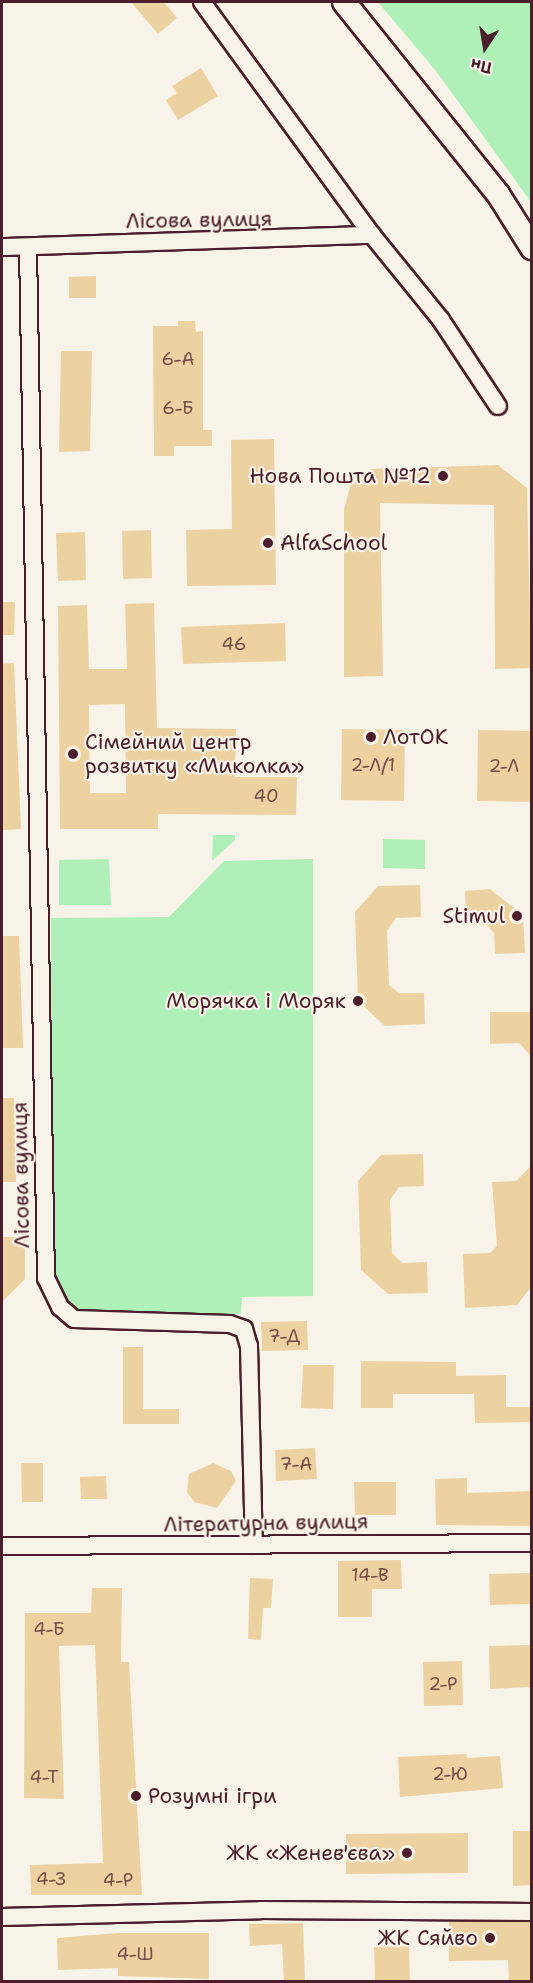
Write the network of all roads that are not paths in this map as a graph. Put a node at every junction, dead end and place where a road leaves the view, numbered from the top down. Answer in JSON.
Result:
{"nodes":[{"id":1,"x":202,"y":2,"type":"edge"},
{"id":2,"x":344,"y":2,"type":"edge"},
{"id":3,"x":372,"y":235,"type":"junction"},
{"id":4,"x":2,"y":247,"type":"edge"},
{"id":5,"x":28,"y":247,"type":"junction"},
{"id":6,"x":531,"y":248,"type":"edge"},
{"id":7,"x":498,"y":406,"type":"dead end"},
{"id":8,"x":531,"y":1543,"type":"edge"},
{"id":9,"x":2,"y":1545,"type":"edge"},
{"id":10,"x":254,"y":1545,"type":"junction"},
{"id":11,"x":531,"y":1912,"type":"edge"},
{"id":12,"x":2,"y":1917,"type":"edge"}],
"edges":[{"from":1,"to":3,"type":"street"},
{"from":2,"to":6,"type":"main road"},
{"from":3,"to":5,"type":"street","name":"Лісова вулиця"},
{"from":3,"to":7,"type":"street"},
{"from":4,"to":5,"type":"street","name":"Лісова вулиця"},
{"from":5,"to":10,"type":"street","name":"Лісова вулиця"},
{"from":8,"to":10,"type":"street","name":"Літературна вулиця"},
{"from":9,"to":10,"type":"street","name":"Літературна вулиця"},
{"from":11,"to":12,"type":"street"}]}
